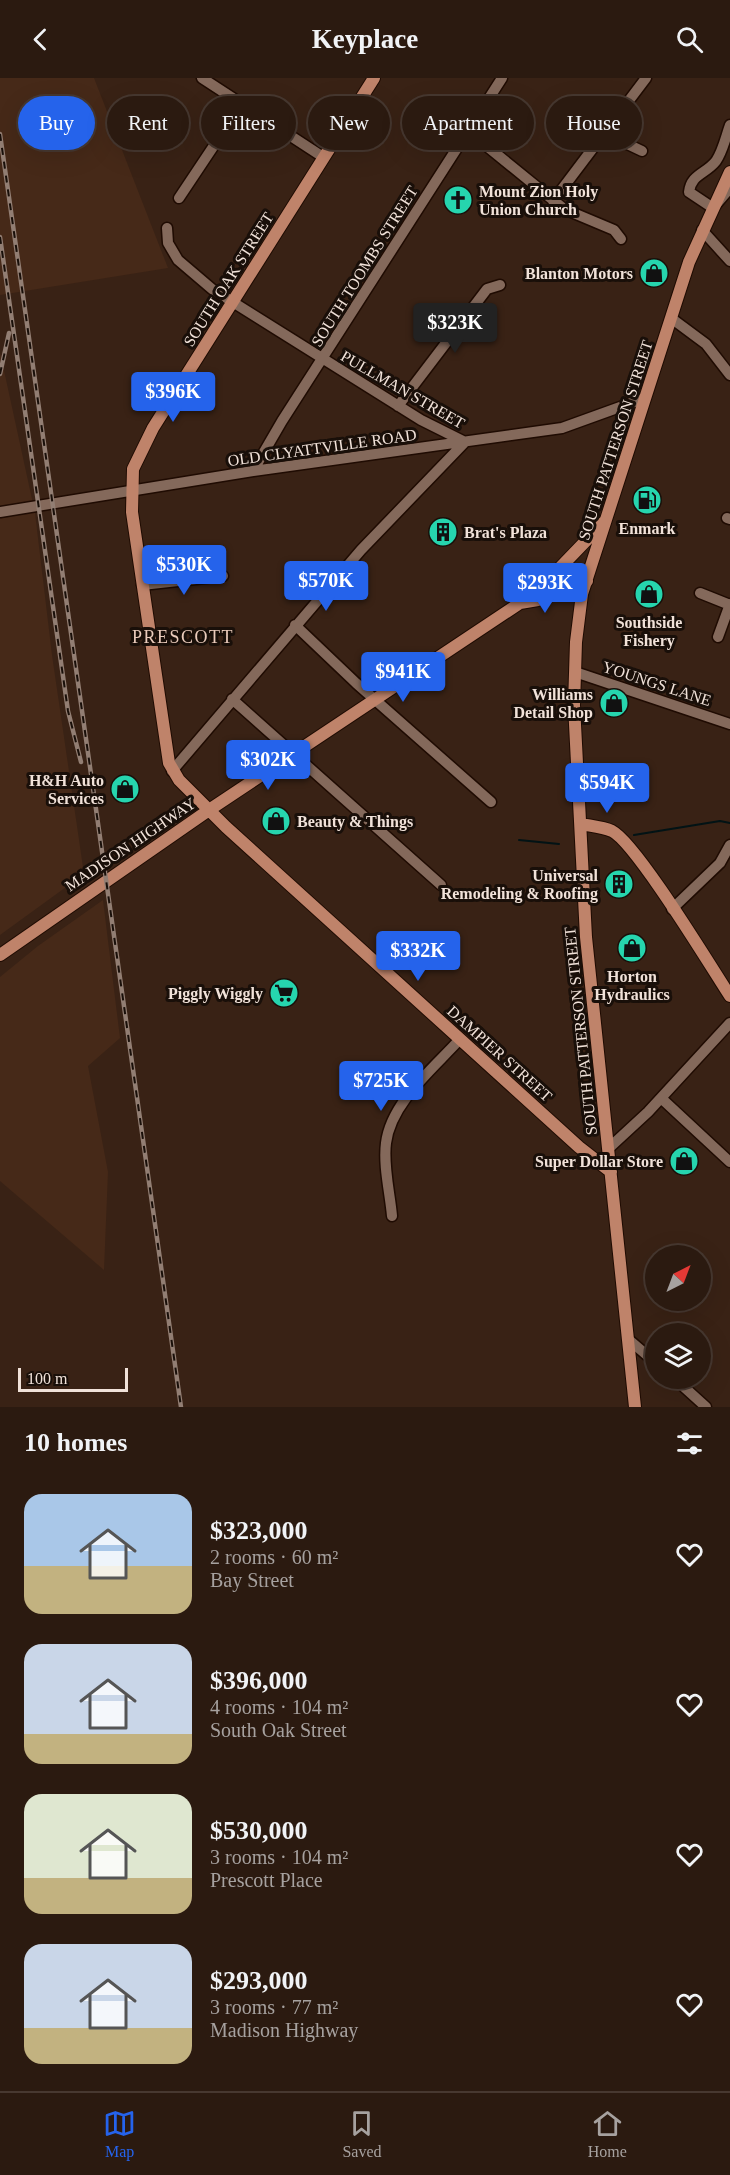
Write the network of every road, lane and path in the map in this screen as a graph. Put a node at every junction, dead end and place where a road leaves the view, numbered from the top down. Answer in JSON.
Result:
{"nodes":[{"id":1,"x":202,"y":78,"type":"edge"},
{"id":2,"x":374,"y":78,"type":"edge"},
{"id":3,"x":502,"y":78,"type":"edge"},
{"id":4,"x":646,"y":78,"type":"edge"},
{"id":5,"x":228,"y":96,"type":"edge"},
{"id":6,"x":490,"y":96,"type":"edge"},
{"id":7,"x":632,"y":96,"type":"edge"},
{"id":8,"x":730,"y":125,"type":"edge"},
{"id":9,"x":296,"y":140,"type":"edge"},
{"id":10,"x":211,"y":150,"type":"edge"},
{"id":11,"x":454,"y":150,"type":"edge"},
{"id":12,"x":491,"y":150,"type":"edge"},
{"id":13,"x":591,"y":150,"type":"edge"},
{"id":14,"x":323,"y":157,"type":"junction"},
{"id":15,"x":730,"y":172,"type":"edge"},
{"id":16,"x":730,"y":188,"type":"edge"},
{"id":17,"x":179,"y":198,"type":"dead end"},
{"id":18,"x":553,"y":201,"type":"junction"},
{"id":19,"x":713,"y":208,"type":"junction"},
{"id":20,"x":167,"y":228,"type":"dead end"},
{"id":21,"x":702,"y":230,"type":"junction"},
{"id":22,"x":621,"y":239,"type":"dead end"},
{"id":23,"x":730,"y":261,"type":"edge"},
{"id":24,"x":500,"y":285,"type":"dead end"},
{"id":25,"x":232,"y":303,"type":"junction"},
{"id":26,"x":671,"y":318,"type":"junction"},
{"id":27,"x":322,"y":360,"type":"junction"},
{"id":28,"x":730,"y":375,"type":"edge"},
{"id":29,"x":645,"y":399,"type":"junction"},
{"id":30,"x":398,"y":406,"type":"junction"},
{"id":31,"x":465,"y":442,"type":"junction"},
{"id":32,"x":254,"y":471,"type":"junction"},
{"id":33,"x":132,"y":490,"type":"junction"},
{"id":34,"x":0,"y":512,"type":"edge"},
{"id":35,"x":607,"y":519,"type":"junction"},
{"id":36,"x":223,"y":576,"type":"dead end"},
{"id":37,"x":587,"y":581,"type":"junction"},
{"id":38,"x":554,"y":583,"type":"junction"},
{"id":39,"x":142,"y":585,"type":"junction"},
{"id":40,"x":700,"y":593,"type":"dead end"},
{"id":41,"x":730,"y":605,"type":"edge"},
{"id":42,"x":580,"y":608,"type":"junction"},
{"id":43,"x":295,"y":625,"type":"junction"},
{"id":44,"x":718,"y":637,"type":"dead end"},
{"id":45,"x":575,"y":672,"type":"junction"},
{"id":46,"x":232,"y":699,"type":"junction"},
{"id":47,"x":377,"y":699,"type":"junction"},
{"id":48,"x":730,"y":724,"type":"edge"},
{"id":49,"x":295,"y":755,"type":"junction"},
{"id":50,"x":172,"y":771,"type":"junction"},
{"id":51,"x":492,"y":802,"type":"dead end"},
{"id":52,"x":209,"y":810,"type":"junction"},
{"id":53,"x":581,"y":824,"type":"junction"},
{"id":54,"x":730,"y":845,"type":"edge"},
{"id":55,"x":441,"y":885,"type":"dead end"},
{"id":56,"x":672,"y":909,"type":"junction"},
{"id":57,"x":0,"y":955,"type":"edge"},
{"id":58,"x":730,"y":996,"type":"edge"},
{"id":59,"x":730,"y":1023,"type":"edge"},
{"id":60,"x":460,"y":1039,"type":"junction"},
{"id":61,"x":662,"y":1098,"type":"junction"},
{"id":62,"x":609,"y":1148,"type":"junction"},
{"id":63,"x":730,"y":1162,"type":"edge"},
{"id":64,"x":611,"y":1172,"type":"junction"},
{"id":65,"x":392,"y":1216,"type":"dead end"},
{"id":66,"x":628,"y":1339,"type":"junction"},
{"id":67,"x":645,"y":1354,"type":"edge"},
{"id":68,"x":686,"y":1389,"type":"edge"},
{"id":69,"x":635,"y":1407,"type":"edge"},
{"id":70,"x":706,"y":1407,"type":"edge"}],
"edges":[{"from":1,"to":5,"type":"street"},
{"from":2,"to":14,"type":"main road","name":"SOUTH OAK STREET"},
{"from":3,"to":6,"type":"street","name":"SOUTH TOOMBS STREET"},
{"from":4,"to":7,"type":"street"},
{"from":8,"to":19,"type":"street"},
{"from":9,"to":14,"type":"street"},
{"from":10,"to":17,"type":"street"},
{"from":11,"to":27,"type":"street","name":"SOUTH TOOMBS STREET"},
{"from":12,"to":18,"type":"street"},
{"from":13,"to":18,"type":"street"},
{"from":14,"to":25,"type":"main road","name":"SOUTH OAK STREET"},
{"from":15,"to":19,"type":"main road","name":"SOUTH PATTERSON STREET"},
{"from":16,"to":19,"type":"street"},
{"from":18,"to":22,"type":"street"},
{"from":19,"to":21,"type":"main road","name":"SOUTH PATTERSON STREET"},
{"from":20,"to":25,"type":"street","name":"PULLMAN STREET"},
{"from":21,"to":23,"type":"street"},
{"from":21,"to":26,"type":"main road","name":"SOUTH PATTERSON STREET"},
{"from":24,"to":30,"type":"street"},
{"from":25,"to":27,"type":"street","name":"PULLMAN STREET"},
{"from":25,"to":33,"type":"main road","name":"SOUTH OAK STREET"},
{"from":26,"to":28,"type":"street"},
{"from":26,"to":29,"type":"main road","name":"SOUTH PATTERSON STREET"},
{"from":27,"to":30,"type":"street","name":"PULLMAN STREET"},
{"from":27,"to":32,"type":"street","name":"SOUTH TOOMBS STREET"},
{"from":29,"to":31,"type":"street","name":"OLD CLYATTVILLE ROAD"},
{"from":29,"to":35,"type":"main road","name":"SOUTH PATTERSON STREET"},
{"from":30,"to":31,"type":"street","name":"PULLMAN STREET"},
{"from":31,"to":32,"type":"street","name":"OLD CLYATTVILLE ROAD"},
{"from":31,"to":43,"type":"street"},
{"from":32,"to":33,"type":"street","name":"OLD CLYATTVILLE ROAD"},
{"from":33,"to":34,"type":"street","name":"OLD CLYATTVILLE ROAD"},
{"from":33,"to":39,"type":"main road","name":"SOUTH OAK STREET"},
{"from":35,"to":37,"type":"main road","name":"SOUTH PATTERSON STREET"},
{"from":35,"to":38,"type":"main road"},
{"from":36,"to":39,"type":"street"},
{"from":37,"to":38,"type":"main road","name":"MADISON HIGHWAY"},
{"from":37,"to":42,"type":"main road","name":"SOUTH PATTERSON STREET"},
{"from":38,"to":42,"type":"main road"},
{"from":38,"to":47,"type":"main road","name":"MADISON HIGHWAY"},
{"from":39,"to":50,"type":"main road","name":"SOUTH OAK STREET"},
{"from":40,"to":41,"type":"street"},
{"from":41,"to":44,"type":"street"},
{"from":42,"to":45,"type":"main road","name":"SOUTH PATTERSON STREET"},
{"from":43,"to":46,"type":"street"},
{"from":43,"to":47,"type":"street"},
{"from":45,"to":48,"type":"street","name":"YOUNGS LANE"},
{"from":45,"to":53,"type":"main road","name":"SOUTH PATTERSON STREET"},
{"from":46,"to":49,"type":"street"},
{"from":46,"to":50,"type":"street"},
{"from":47,"to":49,"type":"main road","name":"MADISON HIGHWAY"},
{"from":47,"to":51,"type":"street"},
{"from":49,"to":52,"type":"main road","name":"MADISON HIGHWAY"},
{"from":49,"to":55,"type":"street"},
{"from":50,"to":52,"type":"main road","name":"SOUTH OAK STREET"},
{"from":52,"to":57,"type":"main road","name":"MADISON HIGHWAY"},
{"from":52,"to":60,"type":"main road","name":"DAMPIER STREET"},
{"from":53,"to":56,"type":"main road"},
{"from":53,"to":62,"type":"main road","name":"SOUTH PATTERSON STREET"},
{"from":54,"to":56,"type":"street"},
{"from":56,"to":58,"type":"main road"},
{"from":59,"to":61,"type":"street"},
{"from":60,"to":64,"type":"main road","name":"DAMPIER STREET"},
{"from":60,"to":65,"type":"street"},
{"from":61,"to":62,"type":"street"},
{"from":61,"to":63,"type":"street"},
{"from":62,"to":64,"type":"main road","name":"SOUTH PATTERSON STREET"},
{"from":64,"to":66,"type":"main road","name":"SOUTH PATTERSON STREET"},
{"from":66,"to":67,"type":"street"},
{"from":66,"to":69,"type":"main road","name":"SOUTH PATTERSON STREET"},
{"from":68,"to":70,"type":"street"}]}
